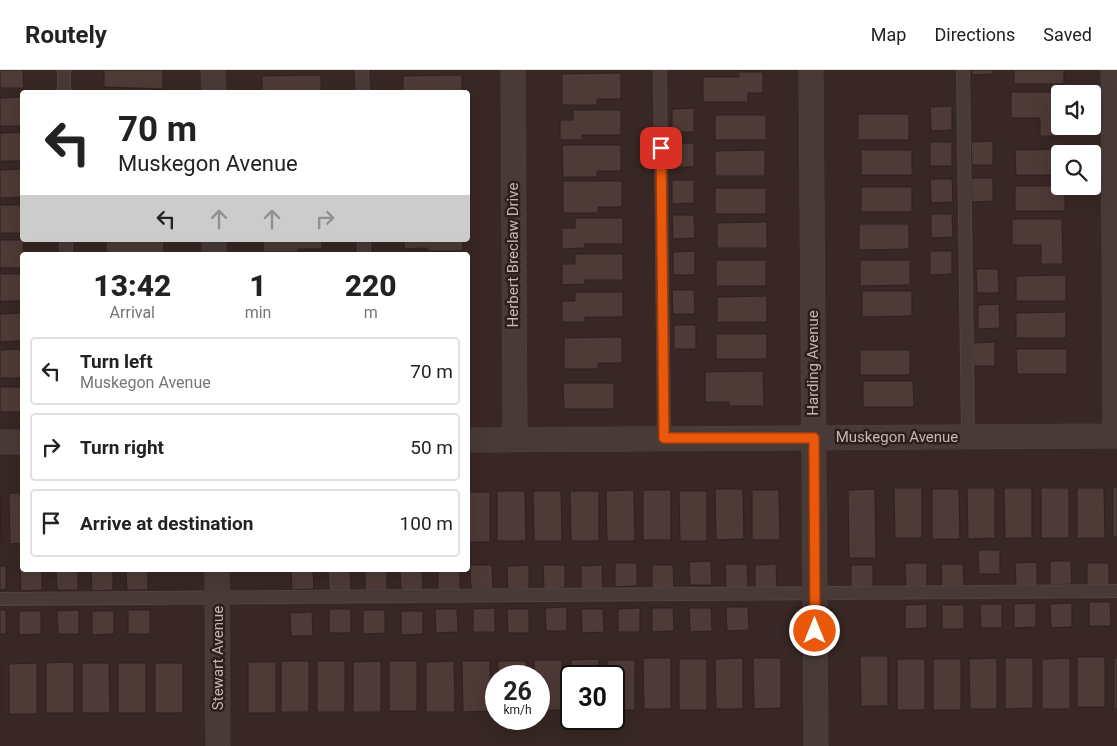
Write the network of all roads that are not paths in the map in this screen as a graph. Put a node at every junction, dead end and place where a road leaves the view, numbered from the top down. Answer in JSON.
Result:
{"nodes":[{"id":1,"x":64,"y":70,"type":"edge"},
{"id":2,"x":214,"y":70,"type":"edge"},
{"id":3,"x":362,"y":70,"type":"edge"},
{"id":4,"x":512,"y":70,"type":"edge"},
{"id":5,"x":660,"y":70,"type":"edge"},
{"id":6,"x":811,"y":70,"type":"edge"},
{"id":7,"x":963,"y":70,"type":"edge"},
{"id":8,"x":1113,"y":70,"type":"edge"},
{"id":9,"x":64,"y":90,"type":"edge"},
{"id":10,"x":214,"y":90,"type":"edge"},
{"id":11,"x":363,"y":90,"type":"edge"},
{"id":12,"x":968,"y":436,"type":"junction"},
{"id":13,"x":1116,"y":436,"type":"edge"},
{"id":14,"x":664,"y":438,"type":"junction"},
{"id":15,"x":814,"y":438,"type":"junction"},
{"id":16,"x":515,"y":439,"type":"junction"},
{"id":17,"x":470,"y":440,"type":"edge"},
{"id":18,"x":0,"y":442,"type":"edge"},
{"id":19,"x":20,"y":442,"type":"edge"},
{"id":20,"x":218,"y":572,"type":"edge"},
{"id":21,"x":1117,"y":591,"type":"edge"},
{"id":22,"x":815,"y":593,"type":"junction"},
{"id":23,"x":218,"y":597,"type":"junction"},
{"id":24,"x":0,"y":599,"type":"edge"},
{"id":25,"x":218,"y":746,"type":"edge"},
{"id":26,"x":816,"y":746,"type":"edge"}],
"edges":[{"from":1,"to":9,"type":"lane"},
{"from":2,"to":10,"type":"street"},
{"from":3,"to":11,"type":"lane"},
{"from":4,"to":16,"type":"street","name":"Herbert Breclaw Drive"},
{"from":5,"to":14,"type":"lane"},
{"from":6,"to":15,"type":"street","name":"Harding Avenue"},
{"from":7,"to":12,"type":"lane"},
{"from":8,"to":13,"type":"street"},
{"from":12,"to":13,"type":"street","name":"Muskegon Avenue"},
{"from":12,"to":15,"type":"street","name":"Muskegon Avenue"},
{"from":14,"to":15,"type":"street","name":"Muskegon Avenue"},
{"from":14,"to":16,"type":"street","name":"Muskegon Avenue"},
{"from":15,"to":22,"type":"street","name":"Harding Avenue"},
{"from":16,"to":17,"type":"street","name":"Muskegon Avenue"},
{"from":18,"to":19,"type":"street"},
{"from":20,"to":23,"type":"street","name":"Stewart Avenue"},
{"from":21,"to":22,"type":"lane"},
{"from":22,"to":23,"type":"lane"},
{"from":22,"to":26,"type":"street","name":"Harding Avenue"},
{"from":23,"to":24,"type":"lane"},
{"from":23,"to":25,"type":"street","name":"Stewart Avenue"}]}
